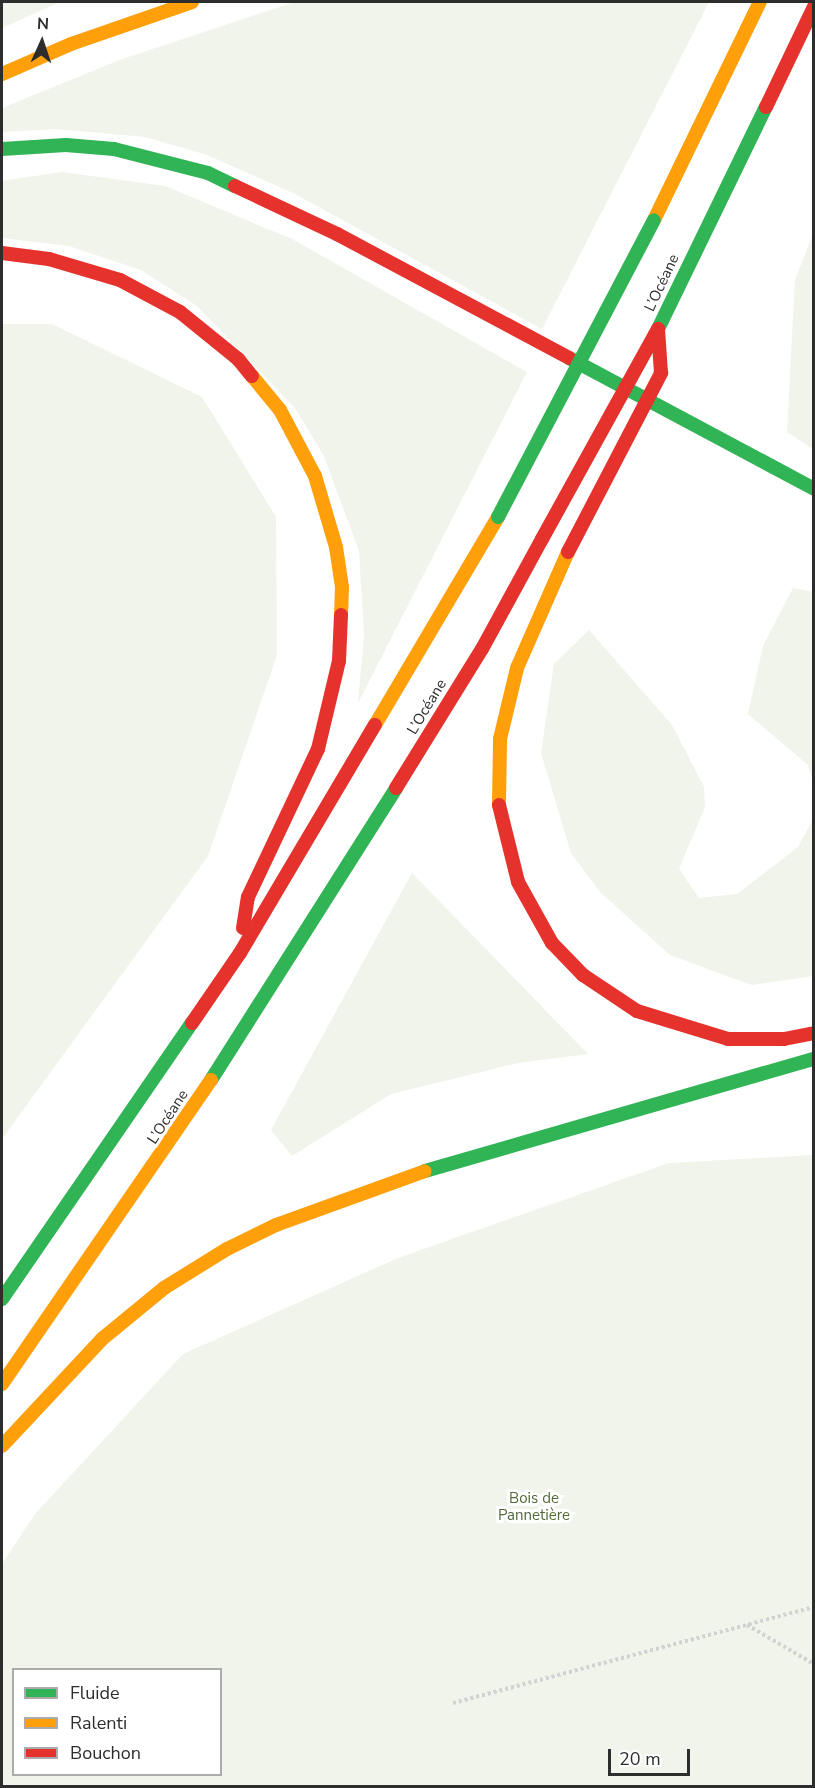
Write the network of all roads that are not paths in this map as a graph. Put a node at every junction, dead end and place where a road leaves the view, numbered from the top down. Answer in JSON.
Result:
{"nodes":[{"id":1,"x":192,"y":2,"type":"edge"},
{"id":2,"x":760,"y":2,"type":"edge"},
{"id":3,"x":813,"y":7,"type":"edge"},
{"id":4,"x":2,"y":74,"type":"edge"},
{"id":5,"x":2,"y":149,"type":"edge"},
{"id":6,"x":118,"y":166,"type":"dead end"},
{"id":7,"x":178,"y":181,"type":"dead end"},
{"id":8,"x":241,"y":206,"type":"dead end"},
{"id":9,"x":315,"y":240,"type":"dead end"},
{"id":10,"x":2,"y":253,"type":"edge"},
{"id":11,"x":658,"y":329,"type":"junction"},
{"id":12,"x":553,"y":368,"type":"dead end"},
{"id":13,"x":585,"y":384,"type":"dead end"},
{"id":14,"x":605,"y":395,"type":"dead end"},
{"id":15,"x":658,"y":423,"type":"dead end"},
{"id":16,"x":762,"y":478,"type":"dead end"},
{"id":17,"x":813,"y":489,"type":"edge"},
{"id":18,"x":803,"y":501,"type":"dead end"},
{"id":19,"x":240,"y":953,"type":"junction"},
{"id":20,"x":813,"y":1033,"type":"edge"},
{"id":21,"x":813,"y":1059,"type":"edge"},
{"id":22,"x":2,"y":1299,"type":"edge"},
{"id":23,"x":2,"y":1384,"type":"edge"},
{"id":24,"x":2,"y":1446,"type":"edge"}],
"edges":[{"from":1,"to":4,"type":"highway"},
{"from":2,"to":19,"type":"highway","name":"L’Océane","bridge":true},
{"from":3,"to":11,"type":"highway","name":"L’Océane"},
{"from":5,"to":17,"type":"highway"},
{"from":6,"to":7,"type":"highway"},
{"from":8,"to":9,"type":"highway"},
{"from":10,"to":19,"type":"highway"},
{"from":11,"to":20,"type":"highway","bridge":true},
{"from":11,"to":23,"type":"highway","name":"L’Océane","bridge":true},
{"from":12,"to":13,"type":"highway"},
{"from":14,"to":15,"type":"highway"},
{"from":16,"to":18,"type":"highway"},
{"from":19,"to":22,"type":"highway","name":"L’Océane"},
{"from":21,"to":24,"type":"highway"}]}
